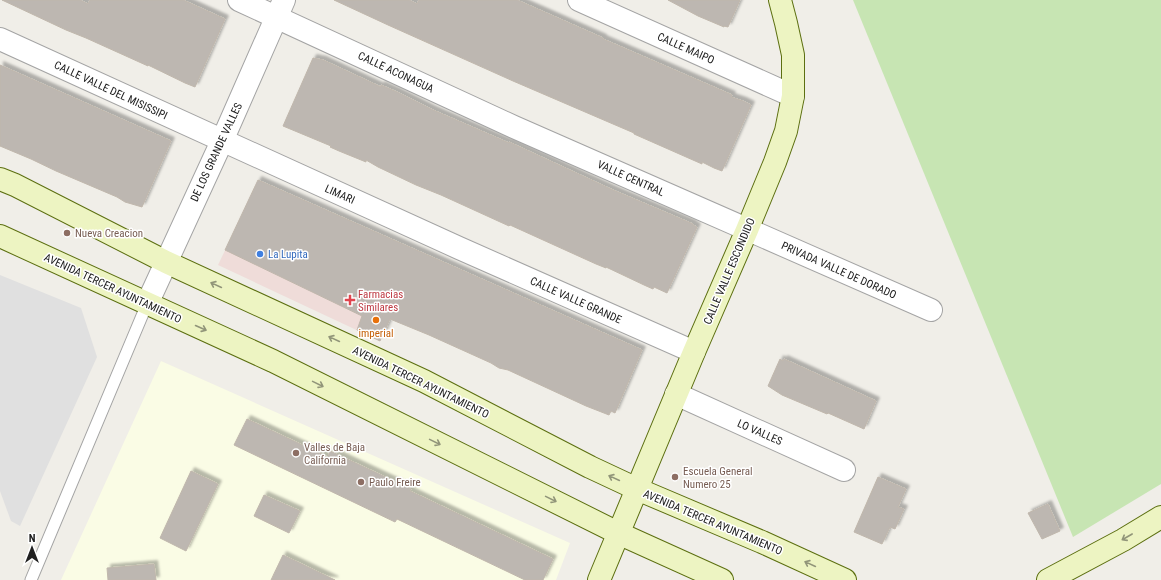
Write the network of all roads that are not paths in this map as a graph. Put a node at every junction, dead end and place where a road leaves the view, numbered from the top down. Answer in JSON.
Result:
{"nodes":[{"id":1,"x":239,"y":0,"type":"edge"},
{"id":2,"x":580,"y":0,"type":"edge"},
{"id":3,"x":780,"y":0,"type":"edge"},
{"id":4,"x":281,"y":8,"type":"edge"},
{"id":5,"x":0,"y":39,"type":"edge"},
{"id":6,"x":793,"y":96,"type":"junction"},
{"id":7,"x":514,"y":127,"type":"joint"},
{"id":8,"x":222,"y":141,"type":"junction"},
{"id":9,"x":0,"y":178,"type":"edge"},
{"id":10,"x":747,"y":230,"type":"junction"},
{"id":11,"x":0,"y":236,"type":"edge"},
{"id":12,"x":459,"y":248,"type":"joint"},
{"id":13,"x":166,"y":262,"type":"junction"},
{"id":14,"x":147,"y":304,"type":"junction"},
{"id":15,"x":931,"y":310,"type":"dead end"},
{"id":16,"x":694,"y":352,"type":"junction"},
{"id":17,"x":676,"y":394,"type":"junction"},
{"id":18,"x":844,"y":470,"type":"dead end"},
{"id":19,"x":637,"y":489,"type":"junction"},
{"id":20,"x":1161,"y":518,"type":"edge"},
{"id":21,"x":618,"y":533,"type":"junction"},
{"id":22,"x":1051,"y":579,"type":"edge"},
{"id":23,"x":31,"y":580,"type":"edge"},
{"id":24,"x":599,"y":580,"type":"edge"},
{"id":25,"x":722,"y":580,"type":"edge"},
{"id":26,"x":845,"y":580,"type":"edge"}],
"edges":[{"from":1,"to":4,"type":"street","name":"CALLE ACONAGUA"},
{"from":2,"to":6,"type":"street","name":"CALLE MAIPO"},
{"from":3,"to":6,"type":"main road","name":"CALLE VALLE ESCONDIDO"},
{"from":4,"to":7,"type":"street","name":"CALLE ACONAGUA"},
{"from":4,"to":8,"type":"street","name":"DE LOS GRANDE VALLES"},
{"from":5,"to":8,"type":"street","name":"CALLE VALLE DEL MISISSIPI"},
{"from":6,"to":10,"type":"main road","name":"CALLE VALLE ESCONDIDO"},
{"from":7,"to":10,"type":"street","name":"VALLE CENTRAL"},
{"from":8,"to":12,"type":"street","name":"LIMARI"},
{"from":8,"to":13,"type":"street","name":"DE LOS GRANDE VALLES"},
{"from":9,"to":13,"type":"main road","name":"AVENIDA TERCER AYUNTAMIENTO"},
{"from":10,"to":15,"type":"street","name":"PRIVADA VALLE DE DORADO"},
{"from":10,"to":16,"type":"main road","name":"CALLE VALLE ESCONDIDO"},
{"from":11,"to":14,"type":"main road","name":"AVENIDA TERCER AYUNTAMIENTO"},
{"from":12,"to":16,"type":"street","name":"CALLE VALLE GRANDE"},
{"from":13,"to":14,"type":"street","name":"DE LOS GRANDE VALLES"},
{"from":19,"to":13,"type":"main road","name":"AVENIDA TERCER AYUNTAMIENTO","one_way":true},
{"from":14,"to":21,"type":"main road","name":"AVENIDA TERCER AYUNTAMIENTO","one_way":true},
{"from":14,"to":23,"type":"lane"},
{"from":16,"to":17,"type":"main road","name":"CALLE VALLE ESCONDIDO"},
{"from":17,"to":18,"type":"street","name":"LO VALLES"},
{"from":17,"to":19,"type":"main road","name":"CALLE VALLE ESCONDIDO"},
{"from":19,"to":21,"type":"main road","name":"CALLE VALLE ESCONDIDO"},
{"from":26,"to":19,"type":"main road","name":"AVENIDA TERCER AYUNTAMIENTO","one_way":true},
{"from":20,"to":22,"type":"main road","one_way":true},
{"from":21,"to":24,"type":"main road","name":"CALLE VALLE ESCONDIDO"},
{"from":21,"to":25,"type":"main road","name":"AVENIDA TERCER AYUNTAMIENTO"}]}
